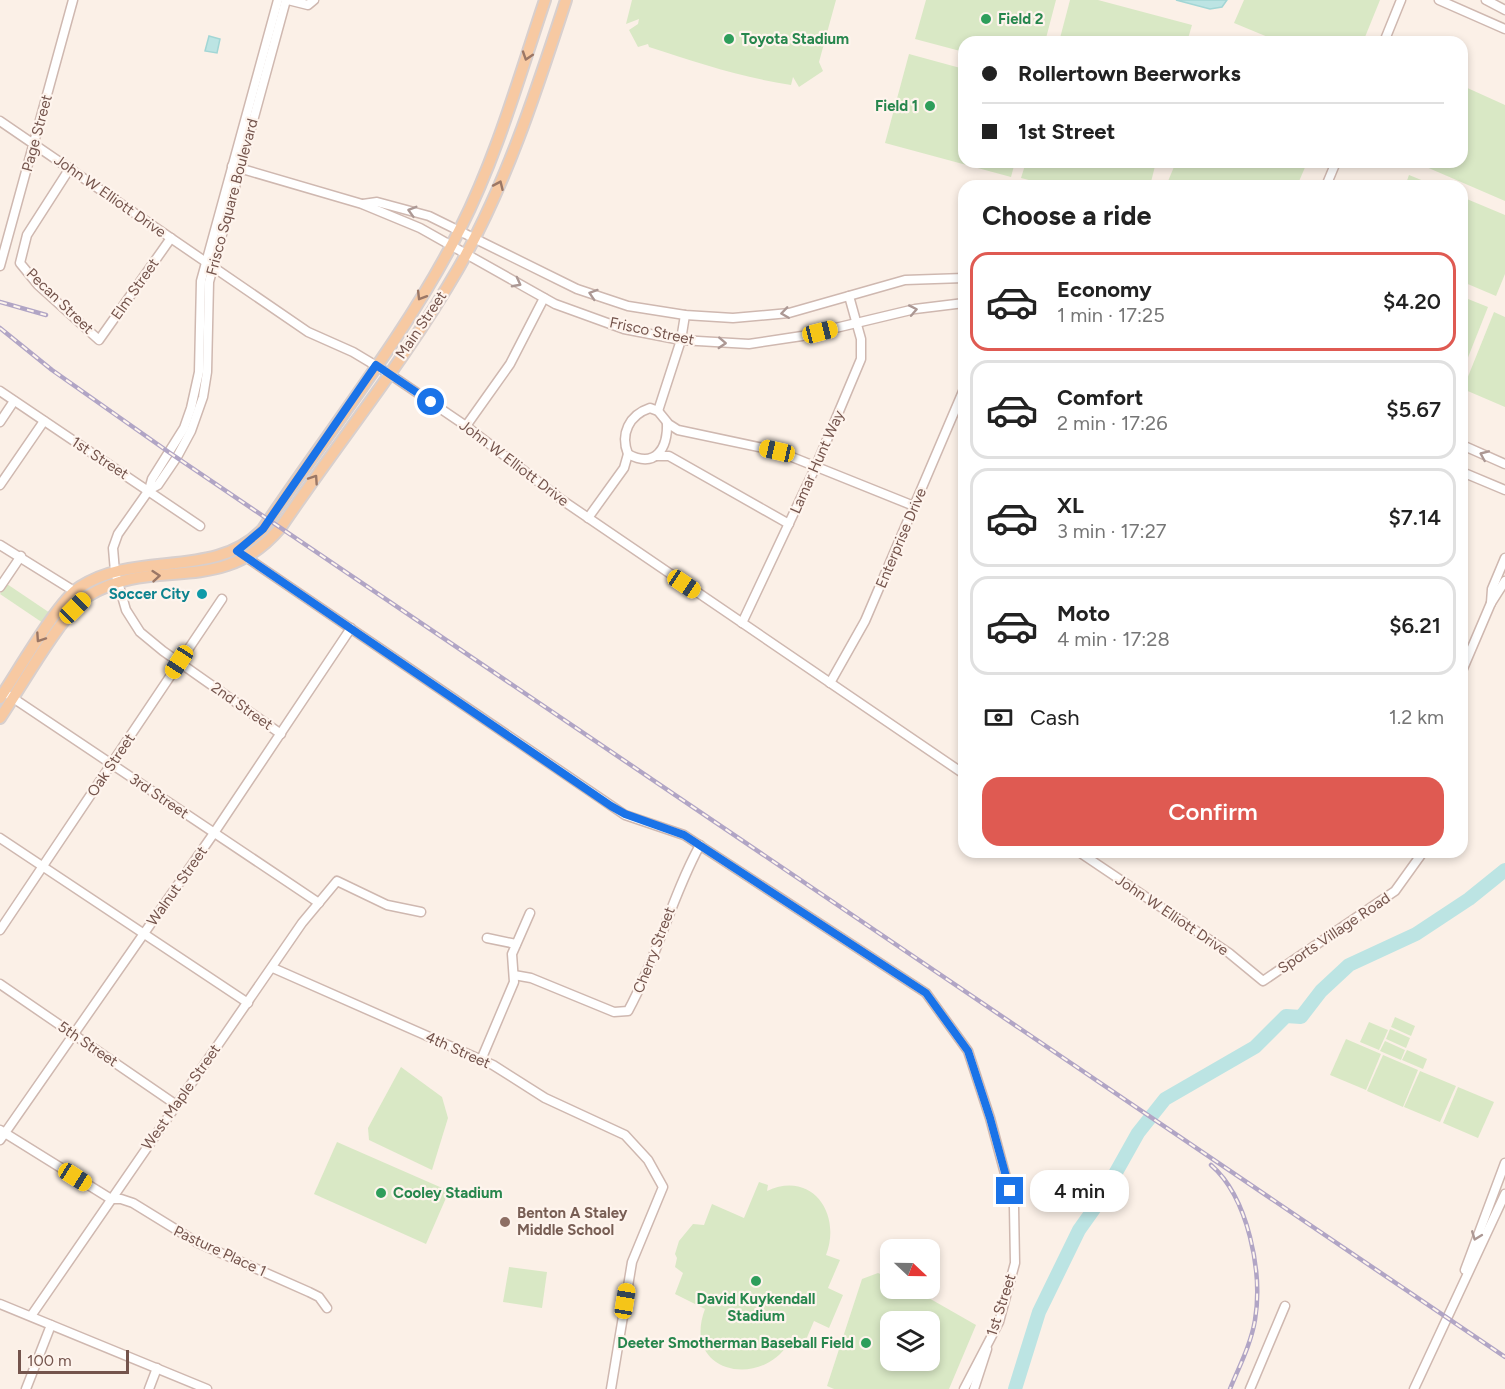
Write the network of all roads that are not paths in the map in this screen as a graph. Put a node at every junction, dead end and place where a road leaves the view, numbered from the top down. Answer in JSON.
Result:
{"nodes":[{"id":1,"x":74,"y":0,"type":"edge"},
{"id":2,"x":278,"y":0,"type":"edge"},
{"id":3,"x":287,"y":0,"type":"edge"},
{"id":4,"x":545,"y":0,"type":"edge"},
{"id":5,"x":566,"y":0,"type":"edge"},
{"id":6,"x":1401,"y":0,"type":"edge"},
{"id":7,"x":1439,"y":0,"type":"edge"},
{"id":8,"x":1486,"y":0,"type":"edge"},
{"id":9,"x":313,"y":2,"type":"edge"},
{"id":10,"x":1505,"y":9,"type":"edge"},
{"id":11,"x":1505,"y":29,"type":"edge"},
{"id":12,"x":1386,"y":36,"type":"edge"},
{"id":13,"x":0,"y":121,"type":"edge"},
{"id":14,"x":34,"y":144,"type":"junction"},
{"id":15,"x":70,"y":168,"type":"junction"},
{"id":16,"x":236,"y":168,"type":"junction"},
{"id":17,"x":362,"y":204,"type":"junction"},
{"id":18,"x":459,"y":230,"type":"junction"},
{"id":19,"x":171,"y":238,"type":"junction"},
{"id":20,"x":474,"y":238,"type":"junction"},
{"id":21,"x":451,"y":246,"type":"junction"},
{"id":22,"x":466,"y":255,"type":"junction"},
{"id":23,"x":210,"y":263,"type":"junction"},
{"id":24,"x":0,"y":266,"type":"edge"},
{"id":25,"x":958,"y":278,"type":"edge"},
{"id":26,"x":849,"y":296,"type":"junction"},
{"id":27,"x":544,"y":298,"type":"junction"},
{"id":28,"x":958,"y":304,"type":"edge"},
{"id":29,"x":685,"y":315,"type":"junction"},
{"id":30,"x":856,"y":323,"type":"junction"},
{"id":31,"x":99,"y":340,"type":"joint"},
{"id":32,"x":681,"y":340,"type":"junction"},
{"id":33,"x":376,"y":365,"type":"junction"},
{"id":34,"x":388,"y":373,"type":"junction"},
{"id":35,"x":0,"y":391,"type":"edge"},
{"id":36,"x":14,"y":401,"type":"junction"},
{"id":37,"x":958,"y":403,"type":"edge"},
{"id":38,"x":654,"y":409,"type":"junction"},
{"id":39,"x":44,"y":421,"type":"junction"},
{"id":40,"x":0,"y":422,"type":"edge"},
{"id":41,"x":668,"y":423,"type":"junction"},
{"id":42,"x":466,"y":426,"type":"junction"},
{"id":43,"x":678,"y":430,"type":"junction"},
{"id":44,"x":666,"y":439,"type":"junction"},
{"id":45,"x":1468,"y":448,"type":"edge"},
{"id":46,"x":628,"y":454,"type":"junction"},
{"id":47,"x":657,"y":456,"type":"junction"},
{"id":48,"x":669,"y":456,"type":"junction"},
{"id":49,"x":638,"y":460,"type":"junction"},
{"id":50,"x":1505,"y":464,"type":"edge"},
{"id":51,"x":816,"y":466,"type":"junction"},
{"id":52,"x":624,"y":468,"type":"junction"},
{"id":53,"x":1468,"y":475,"type":"edge"},
{"id":54,"x":0,"y":485,"type":"edge"},
{"id":55,"x":149,"y":490,"type":"junction"},
{"id":56,"x":1505,"y":490,"type":"edge"},
{"id":57,"x":914,"y":506,"type":"junction"},
{"id":58,"x":588,"y":518,"type":"junction"},
{"id":59,"x":789,"y":524,"type":"junction"},
{"id":60,"x":200,"y":526,"type":"dead end"},
{"id":61,"x":0,"y":545,"type":"edge"},
{"id":62,"x":237,"y":551,"type":"junction"},
{"id":63,"x":21,"y":556,"type":"junction"},
{"id":64,"x":248,"y":558,"type":"junction"},
{"id":65,"x":1505,"y":558,"type":"edge"},
{"id":66,"x":117,"y":577,"type":"junction"},
{"id":67,"x":1505,"y":581,"type":"edge"},
{"id":68,"x":0,"y":587,"type":"edge"},
{"id":69,"x":74,"y":591,"type":"junction"},
{"id":70,"x":222,"y":599,"type":"dead end"},
{"id":71,"x":1491,"y":603,"type":"junction"},
{"id":72,"x":742,"y":623,"type":"junction"},
{"id":73,"x":351,"y":628,"type":"junction"},
{"id":74,"x":1468,"y":657,"type":"edge"},
{"id":75,"x":179,"y":662,"type":"junction"},
{"id":76,"x":830,"y":683,"type":"junction"},
{"id":77,"x":4,"y":695,"type":"edge"},
{"id":78,"x":0,"y":718,"type":"edge"},
{"id":79,"x":281,"y":734,"type":"junction"},
{"id":80,"x":112,"y":764,"type":"junction"},
{"id":81,"x":958,"y":770,"type":"edge"},
{"id":82,"x":214,"y":833,"type":"junction"},
{"id":83,"x":0,"y":838,"type":"edge"},
{"id":84,"x":700,"y":845,"type":"junction"},
{"id":85,"x":1088,"y":858,"type":"edge"},
{"id":86,"x":1419,"y":858,"type":"edge"},
{"id":87,"x":43,"y":866,"type":"junction"},
{"id":88,"x":319,"y":903,"type":"junction"},
{"id":89,"x":421,"y":912,"type":"dead end"},
{"id":90,"x":530,"y":913,"type":"dead end"},
{"id":91,"x":0,"y":930,"type":"edge"},
{"id":92,"x":143,"y":934,"type":"junction"},
{"id":93,"x":487,"y":938,"type":"dead end"},
{"id":94,"x":516,"y":945,"type":"junction"},
{"id":95,"x":273,"y":968,"type":"junction"},
{"id":96,"x":514,"y":975,"type":"junction"},
{"id":97,"x":1263,"y":981,"type":"joint"},
{"id":98,"x":0,"y":984,"type":"edge"},
{"id":99,"x":248,"y":1003,"type":"junction"},
{"id":100,"x":74,"y":1035,"type":"junction"},
{"id":101,"x":481,"y":1060,"type":"junction"},
{"id":102,"x":176,"y":1104,"type":"junction"},
{"id":103,"x":2,"y":1134,"type":"edge"},
{"id":104,"x":1505,"y":1162,"type":"edge"},
{"id":105,"x":1496,"y":1185,"type":"junction"},
{"id":106,"x":1505,"y":1189,"type":"edge"},
{"id":107,"x":1505,"y":1194,"type":"edge"},
{"id":108,"x":111,"y":1199,"type":"junction"},
{"id":109,"x":1460,"y":1288,"type":"junction"},
{"id":110,"x":0,"y":1304,"type":"edge"},
{"id":111,"x":1285,"y":1306,"type":"dead end"},
{"id":112,"x":327,"y":1308,"type":"dead end"},
{"id":113,"x":31,"y":1316,"type":"junction"},
{"id":114,"x":51,"y":1325,"type":"junction"},
{"id":115,"x":989,"y":1343,"type":"junction"},
{"id":116,"x":157,"y":1368,"type":"junction"},
{"id":117,"x":26,"y":1389,"type":"edge"},
{"id":118,"x":149,"y":1389,"type":"edge"},
{"id":119,"x":207,"y":1389,"type":"edge"},
{"id":120,"x":611,"y":1389,"type":"edge"},
{"id":121,"x":964,"y":1389,"type":"edge"},
{"id":122,"x":974,"y":1389,"type":"edge"},
{"id":123,"x":1250,"y":1389,"type":"edge"},
{"id":124,"x":1413,"y":1389,"type":"edge"}],
"edges":[{"from":1,"to":14,"type":"street","name":"Page Street"},
{"from":2,"to":16,"type":"street","name":"Frisco Square Boulevard"},
{"from":3,"to":9,"type":"street"},
{"from":3,"to":16,"type":"street","name":"Frisco Square Boulevard"},
{"from":4,"to":18,"type":"main road","name":"Main Street","one_way":true},
{"from":20,"to":5,"type":"main road","name":"Main Street","one_way":true},
{"from":6,"to":12,"type":"street"},
{"from":7,"to":11,"type":"street"},
{"from":8,"to":10,"type":"street"},
{"from":13,"to":14,"type":"street","name":"John W Elliott Drive"},
{"from":14,"to":15,"type":"street","name":"John W Elliott Drive"},
{"from":14,"to":24,"type":"street","name":"Page Street"},
{"from":15,"to":19,"type":"street","name":"John W Elliott Drive"},
{"from":15,"to":31,"type":"street","name":"Pecan Street"},
{"from":16,"to":17,"type":"street","name":"Frisco Street"},
{"from":16,"to":23,"type":"street","name":"Frisco Square Boulevard"},
{"from":18,"to":17,"type":"street","name":"Frisco Street","one_way":true},
{"from":17,"to":21,"type":"street","name":"Frisco Street"},
{"from":18,"to":20,"type":"street","name":"Frisco Street"},
{"from":18,"to":21,"type":"main road","name":"Main Street"},
{"from":19,"to":23,"type":"street","name":"John W Elliott Drive"},
{"from":19,"to":31,"type":"street","name":"Elm Street"},
{"from":20,"to":22,"type":"main road","name":"Main Street"},
{"from":29,"to":20,"type":"street","name":"Frisco Street","one_way":true},
{"from":21,"to":22,"type":"street","name":"Frisco Street"},
{"from":21,"to":33,"type":"main road","name":"Main Street","one_way":true},
{"from":22,"to":27,"type":"street","name":"Frisco Street","one_way":true},
{"from":22,"to":34,"type":"main road","name":"Main Street"},
{"from":23,"to":33,"type":"street","name":"John W Elliott Drive"},
{"from":23,"to":55,"type":"street","name":"Frisco Square Boulevard"},
{"from":25,"to":26,"type":"street","name":"Frisco Street"},
{"from":26,"to":29,"type":"street","name":"Frisco Street","one_way":true},
{"from":26,"to":30,"type":"street","name":"Lamar Hunt Way"},
{"from":27,"to":32,"type":"street","name":"Frisco Street"},
{"from":27,"to":42,"type":"street"},
{"from":30,"to":28,"type":"street","name":"Frisco Street","one_way":true},
{"from":29,"to":32,"type":"street"},
{"from":32,"to":30,"type":"street","name":"Frisco Street","one_way":true},
{"from":30,"to":51,"type":"street","name":"Lamar Hunt Way"},
{"from":32,"to":38,"type":"street"},
{"from":33,"to":34,"type":"street","name":"John W Elliott Drive"},
{"from":33,"to":62,"type":"main road","name":"Main Street"},
{"from":34,"to":42,"type":"street","name":"John W Elliott Drive"},
{"from":64,"to":34,"type":"main road","name":"Main Street","one_way":true},
{"from":35,"to":36,"type":"street","name":"1st Street"},
{"from":36,"to":39,"type":"street","name":"1st Street"},
{"from":36,"to":40,"type":"street"},
{"from":37,"to":57,"type":"street","name":"Enterprise Drive"},
{"from":38,"to":41,"type":"street"},
{"from":38,"to":46,"type":"street"},
{"from":39,"to":54,"type":"street"},
{"from":39,"to":55,"type":"street","name":"1st Street"},
{"from":41,"to":43,"type":"street"},
{"from":41,"to":44,"type":"street"},
{"from":42,"to":58,"type":"street","name":"John W Elliott Drive"},
{"from":43,"to":44,"type":"street"},
{"from":43,"to":51,"type":"street"},
{"from":44,"to":47,"type":"street"},
{"from":44,"to":48,"type":"street"},
{"from":50,"to":45,"type":"street","one_way":true},
{"from":46,"to":49,"type":"street"},
{"from":46,"to":52,"type":"street"},
{"from":47,"to":48,"type":"street"},
{"from":47,"to":49,"type":"street"},
{"from":48,"to":59,"type":"street"},
{"from":49,"to":52,"type":"street"},
{"from":51,"to":57,"type":"street"},
{"from":51,"to":59,"type":"street","name":"Lamar Hunt Way"},
{"from":52,"to":58,"type":"street"},
{"from":53,"to":56,"type":"street"},
{"from":55,"to":60,"type":"street","name":"1st Street"},
{"from":55,"to":66,"type":"street","name":"Frisco Square Boulevard"},
{"from":57,"to":76,"type":"street","name":"Enterprise Drive"},
{"from":58,"to":72,"type":"street","name":"John W Elliott Drive"},
{"from":59,"to":72,"type":"street","name":"Lamar Hunt Way"},
{"from":61,"to":63,"type":"street"},
{"from":62,"to":64,"type":"street","name":"1st Street"},
{"from":62,"to":66,"type":"main road","name":"Main Street"},
{"from":63,"to":68,"type":"street"},
{"from":63,"to":69,"type":"street"},
{"from":66,"to":64,"type":"main road","name":"Main Street","one_way":true},
{"from":64,"to":73,"type":"street","name":"1st Street"},
{"from":65,"to":71,"type":"street"},
{"from":66,"to":69,"type":"main road","name":"Main Street"},
{"from":66,"to":75,"type":"street","name":"2nd Street"},
{"from":66,"to":77,"type":"main road","name":"Main Street"},
{"from":67,"to":71,"type":"street"},
{"from":69,"to":77,"type":"main road","name":"Main Street","one_way":true},
{"from":70,"to":75,"type":"street","name":"Oak Street"},
{"from":71,"to":74,"type":"street"},
{"from":72,"to":76,"type":"street","name":"John W Elliott Drive"},
{"from":73,"to":79,"type":"street","name":"Walnut Street"},
{"from":73,"to":84,"type":"street","name":"1st Street"},
{"from":75,"to":79,"type":"street","name":"2nd Street"},
{"from":75,"to":80,"type":"street","name":"Oak Street"},
{"from":76,"to":81,"type":"street","name":"John W Elliott Drive"},
{"from":77,"to":78,"type":"main road","name":"Main Street"},
{"from":77,"to":80,"type":"street","name":"3rd Street"},
{"from":79,"to":82,"type":"street","name":"Walnut Street"},
{"from":80,"to":82,"type":"street","name":"3rd Street"},
{"from":80,"to":87,"type":"street","name":"Oak Street"},
{"from":82,"to":88,"type":"street","name":"3rd Street"},
{"from":82,"to":92,"type":"street","name":"Walnut Street"},
{"from":83,"to":87,"type":"street"},
{"from":84,"to":96,"type":"street","name":"Cherry Street"},
{"from":84,"to":115,"type":"street","name":"1st Street"},
{"from":85,"to":97,"type":"street","name":"John W Elliott Drive"},
{"from":86,"to":97,"type":"street","name":"Sports Village Road"},
{"from":87,"to":91,"type":"street","name":"Oak Street"},
{"from":87,"to":92,"type":"street"},
{"from":88,"to":89,"type":"street","name":"West Maple Street"},
{"from":88,"to":95,"type":"street","name":"West Maple Street"},
{"from":90,"to":94,"type":"street"},
{"from":92,"to":99,"type":"street"},
{"from":92,"to":100,"type":"street","name":"Walnut Street"},
{"from":93,"to":94,"type":"street"},
{"from":94,"to":96,"type":"street"},
{"from":95,"to":99,"type":"street","name":"West Maple Street"},
{"from":95,"to":101,"type":"street","name":"4th Street"},
{"from":96,"to":101,"type":"street"},
{"from":98,"to":100,"type":"street","name":"5th Street"},
{"from":99,"to":102,"type":"street","name":"West Maple Street"},
{"from":100,"to":102,"type":"street","name":"5th Street"},
{"from":100,"to":103,"type":"street","name":"Walnut Street"},
{"from":101,"to":120,"type":"street","name":"4th Street"},
{"from":102,"to":108,"type":"street","name":"West Maple Street"},
{"from":103,"to":108,"type":"street","name":"Pasture Place 1"},
{"from":104,"to":105,"type":"street"},
{"from":105,"to":106,"type":"street"},
{"from":105,"to":109,"type":"street","one_way":true},
{"from":107,"to":109,"type":"street"},
{"from":108,"to":112,"type":"street","name":"Pasture Place 1"},
{"from":108,"to":113,"type":"street","name":"West Maple Street"},
{"from":109,"to":124,"type":"street"},
{"from":110,"to":113,"type":"street"},
{"from":111,"to":123,"type":"street"},
{"from":113,"to":114,"type":"street"},
{"from":114,"to":116,"type":"street"},
{"from":114,"to":117,"type":"street"},
{"from":115,"to":121,"type":"street","name":"1st Street"},
{"from":115,"to":122,"type":"street","name":"1st Street"},
{"from":116,"to":118,"type":"street"},
{"from":116,"to":119,"type":"street"}]}
